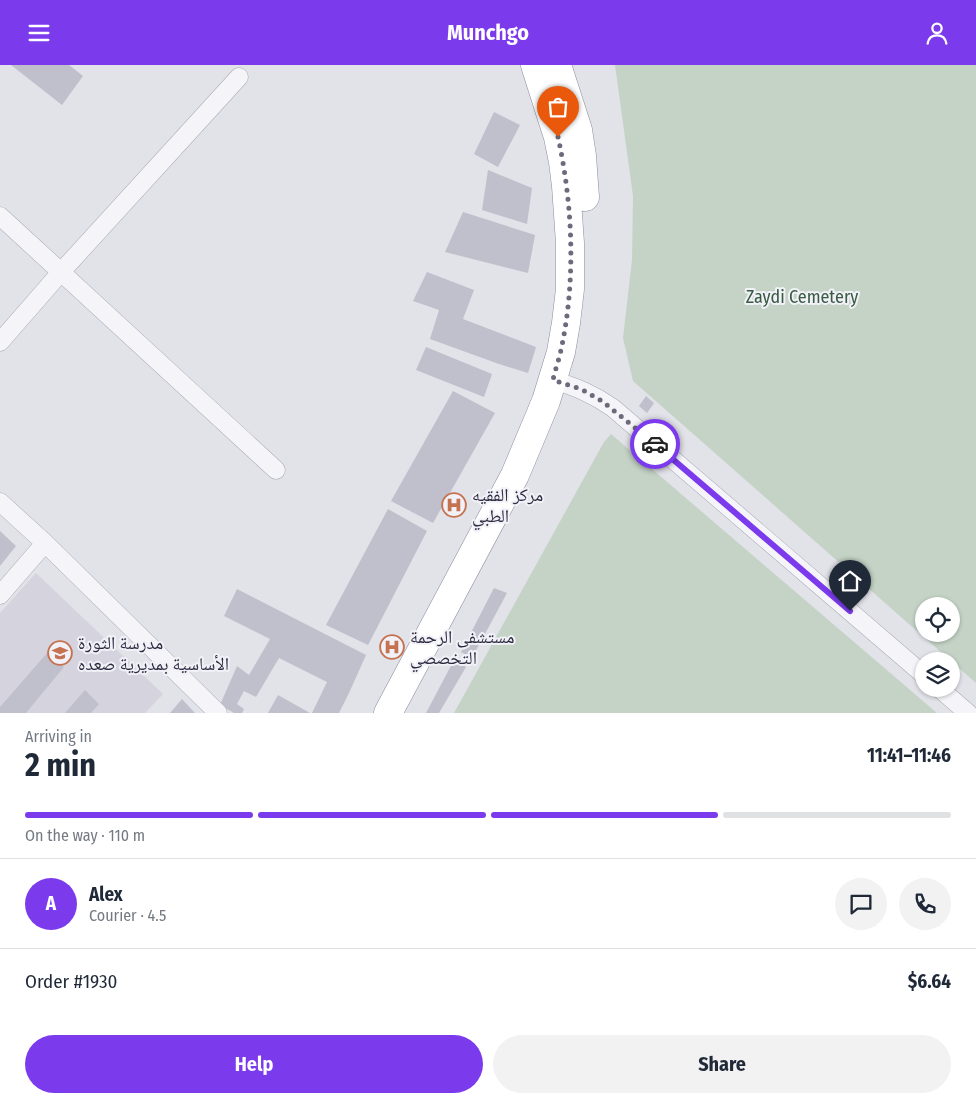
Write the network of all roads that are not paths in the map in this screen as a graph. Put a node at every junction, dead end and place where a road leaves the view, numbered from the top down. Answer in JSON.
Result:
{"nodes":[{"id":1,"x":535,"y":65,"type":"edge"},
{"id":2,"x":557,"y":65,"type":"edge"},
{"id":3,"x":573,"y":65,"type":"edge"},
{"id":4,"x":239,"y":77,"type":"dead end"},
{"id":5,"x":568,"y":133,"type":"junction"},
{"id":6,"x":0,"y":216,"type":"edge"},
{"id":7,"x":61,"y":272,"type":"junction"},
{"id":8,"x":0,"y":342,"type":"edge"},
{"id":9,"x":561,"y":383,"type":"junction"},
{"id":10,"x":276,"y":470,"type":"dead end"},
{"id":11,"x":0,"y":502,"type":"edge"},
{"id":12,"x":45,"y":543,"type":"junction"},
{"id":13,"x":0,"y":595,"type":"edge"},
{"id":14,"x":915,"y":667,"type":"edge"},
{"id":15,"x":949,"y":697,"type":"edge"},
{"id":16,"x":218,"y":713,"type":"edge"},
{"id":17,"x":388,"y":713,"type":"edge"},
{"id":18,"x":408,"y":713,"type":"edge"},
{"id":19,"x":968,"y":713,"type":"edge"}],
"edges":[{"from":1,"to":5,"type":"highway"},
{"from":2,"to":5,"type":"highway"},
{"from":3,"to":5,"type":"highway"},
{"from":4,"to":7,"type":"street"},
{"from":5,"to":9,"type":"highway"},
{"from":6,"to":7,"type":"street"},
{"from":7,"to":8,"type":"street"},
{"from":7,"to":10,"type":"street"},
{"from":9,"to":14,"type":"street"},
{"from":9,"to":17,"type":"highway"},
{"from":9,"to":18,"type":"highway"},
{"from":11,"to":12,"type":"street"},
{"from":12,"to":13,"type":"street"},
{"from":12,"to":16,"type":"street"},
{"from":15,"to":19,"type":"street"}]}
